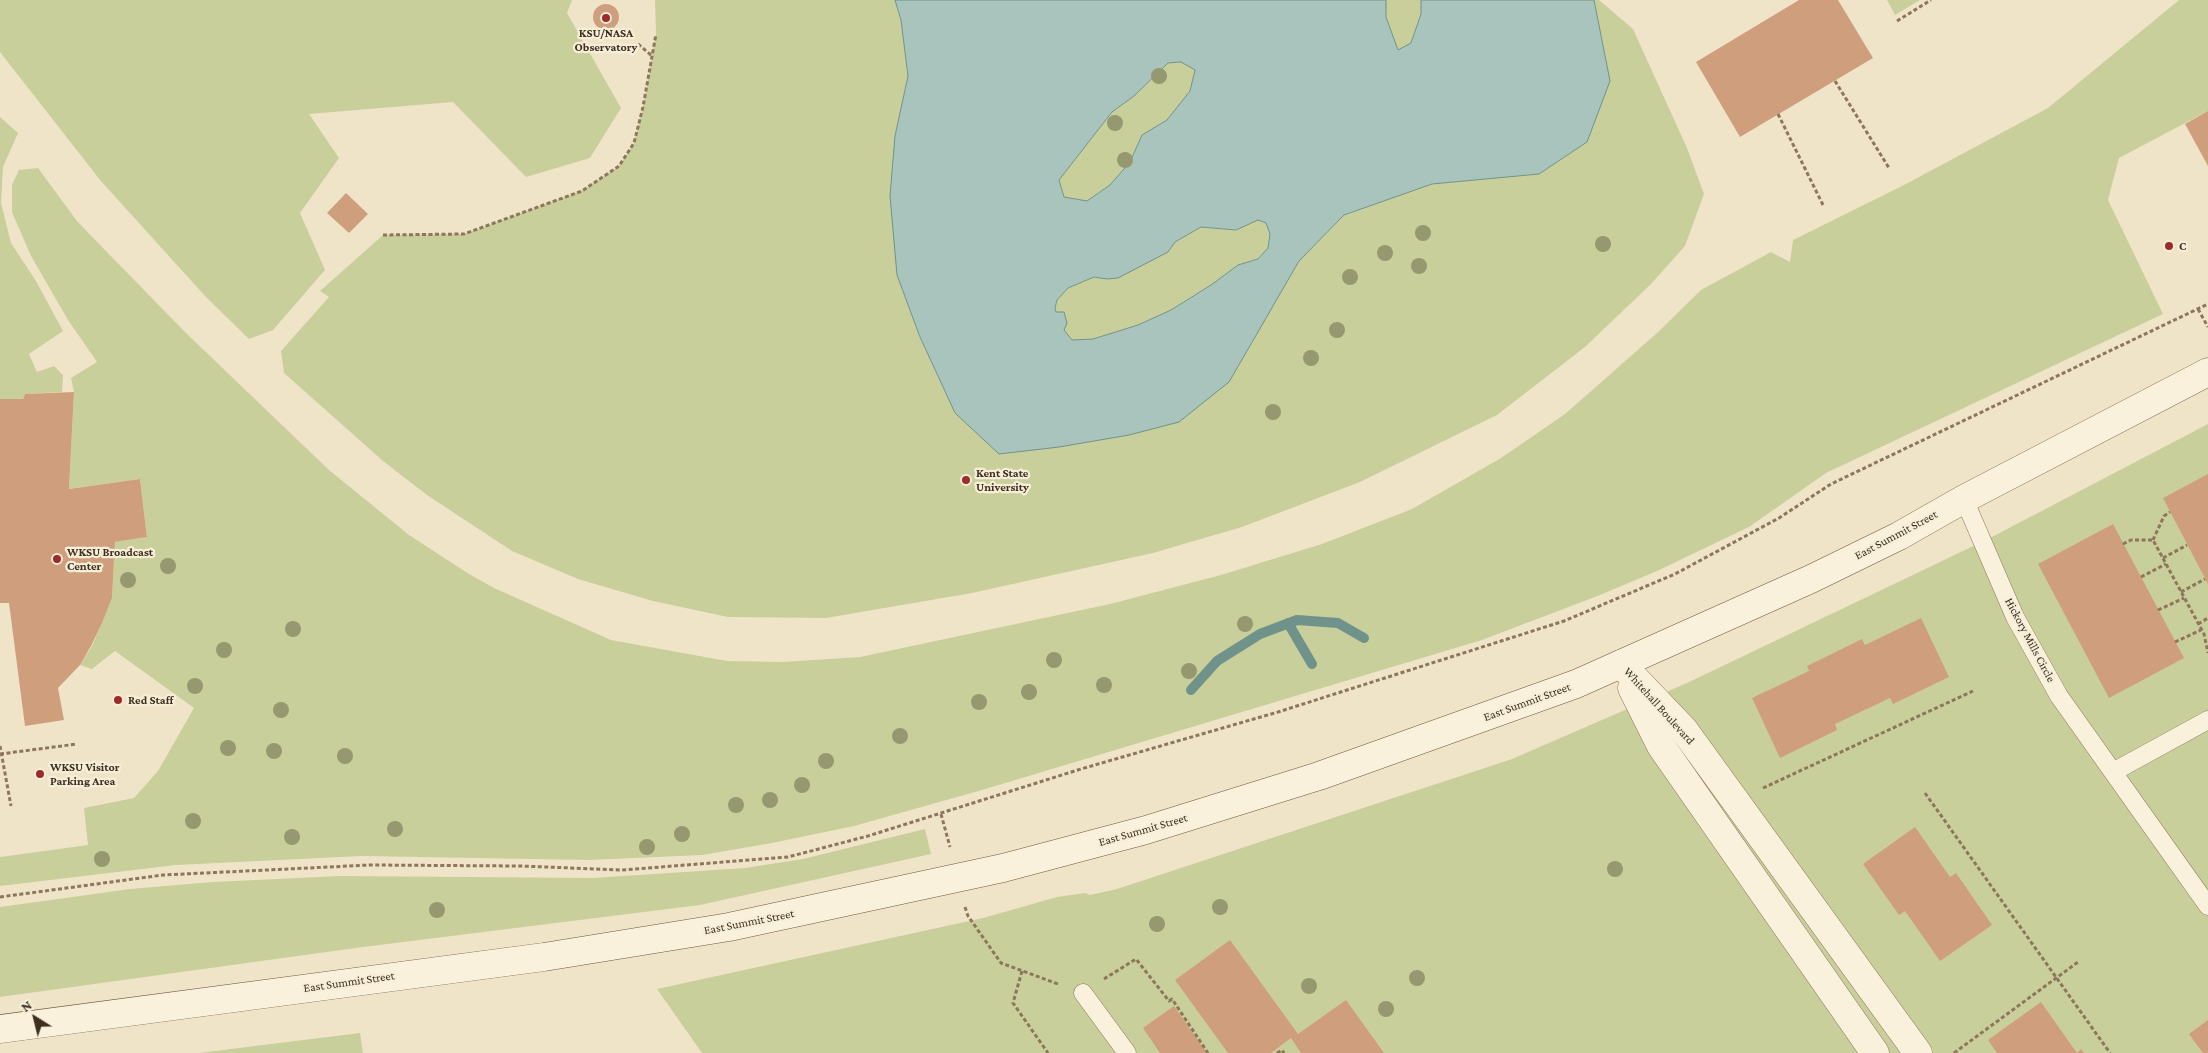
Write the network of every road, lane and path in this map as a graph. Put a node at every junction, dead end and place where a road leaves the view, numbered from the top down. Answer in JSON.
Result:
{"nodes":[{"id":1,"x":1931,"y":0,"type":"edge"},
{"id":2,"x":1897,"y":21,"type":"dead end"},
{"id":3,"x":656,"y":34,"type":"dead end"},
{"id":4,"x":638,"y":44,"type":"dead end"},
{"id":5,"x":652,"y":56,"type":"junction"},
{"id":6,"x":1835,"y":80,"type":"dead end"},
{"id":7,"x":1778,"y":114,"type":"dead end"},
{"id":8,"x":1889,"y":168,"type":"dead end"},
{"id":9,"x":1823,"y":206,"type":"dead end"},
{"id":10,"x":383,"y":234,"type":"dead end"},
{"id":11,"x":2208,"y":304,"type":"edge"},
{"id":12,"x":2198,"y":309,"type":"junction"},
{"id":13,"x":2208,"y":327,"type":"edge"},
{"id":14,"x":2208,"y":372,"type":"edge"},
{"id":15,"x":1964,"y":499,"type":"junction"},
{"id":16,"x":2170,"y":512,"type":"dead end"},
{"id":17,"x":2153,"y":540,"type":"junction"},
{"id":18,"x":2123,"y":544,"type":"dead end"},
{"id":19,"x":2187,"y":545,"type":"dead end"},
{"id":20,"x":2163,"y":558,"type":"junction"},
{"id":21,"x":2166,"y":564,"type":"junction"},
{"id":22,"x":2141,"y":577,"type":"dead end"},
{"id":23,"x":2206,"y":579,"type":"dead end"},
{"id":24,"x":2181,"y":592,"type":"junction"},
{"id":25,"x":2184,"y":598,"type":"junction"},
{"id":26,"x":2158,"y":610,"type":"dead end"},
{"id":27,"x":2208,"y":618,"type":"edge"},
{"id":28,"x":2198,"y":624,"type":"junction"},
{"id":29,"x":2201,"y":630,"type":"junction"},
{"id":30,"x":2175,"y":642,"type":"dead end"},
{"id":31,"x":2208,"y":652,"type":"edge"},
{"id":32,"x":1621,"y":664,"type":"junction"},
{"id":33,"x":1973,"y":691,"type":"dead end"},
{"id":34,"x":2208,"y":720,"type":"edge"},
{"id":35,"x":77,"y":744,"type":"dead end"},
{"id":36,"x":0,"y":746,"type":"edge"},
{"id":37,"x":0,"y":754,"type":"edge"},
{"id":38,"x":2112,"y":772,"type":"junction"},
{"id":39,"x":1756,"y":792,"type":"dead end"},
{"id":40,"x":1924,"y":793,"type":"dead end"},
{"id":41,"x":11,"y":806,"type":"dead end"},
{"id":42,"x":958,"y":878,"type":"junction"},
{"id":43,"x":0,"y":897,"type":"edge"},
{"id":44,"x":2208,"y":906,"type":"edge"},
{"id":45,"x":2078,"y":962,"type":"dead end"},
{"id":46,"x":1022,"y":971,"type":"junction"},
{"id":47,"x":2056,"y":978,"type":"junction"},
{"id":48,"x":1083,"y":993,"type":"junction"},
{"id":49,"x":0,"y":1029,"type":"edge"},
{"id":50,"x":1048,"y":1053,"type":"edge"},
{"id":51,"x":1127,"y":1053,"type":"edge"},
{"id":52,"x":1208,"y":1053,"type":"edge"},
{"id":53,"x":1277,"y":1053,"type":"edge"},
{"id":54,"x":1284,"y":1053,"type":"edge"},
{"id":55,"x":1875,"y":1053,"type":"edge"},
{"id":56,"x":1918,"y":1053,"type":"edge"},
{"id":57,"x":1954,"y":1053,"type":"edge"},
{"id":58,"x":2110,"y":1053,"type":"edge"}],
"edges":[{"from":1,"to":2,"type":"path"},
{"from":3,"to":5,"type":"path"},
{"from":4,"to":5,"type":"path"},
{"from":5,"to":10,"type":"path"},
{"from":6,"to":8,"type":"path"},
{"from":7,"to":9,"type":"path"},
{"from":11,"to":12,"type":"path"},
{"from":12,"to":13,"type":"path"},
{"from":12,"to":43,"type":"path"},
{"from":14,"to":15,"type":"main road","name":"East Summit Street"},
{"from":15,"to":32,"type":"main road","name":"East Summit Street"},
{"from":15,"to":38,"type":"lane","name":"Hickory Mills Circle"},
{"from":16,"to":17,"type":"path"},
{"from":17,"to":18,"type":"path"},
{"from":17,"to":20,"type":"path"},
{"from":19,"to":20,"type":"path"},
{"from":20,"to":21,"type":"path"},
{"from":21,"to":22,"type":"path"},
{"from":21,"to":24,"type":"path"},
{"from":23,"to":24,"type":"path"},
{"from":24,"to":25,"type":"path"},
{"from":25,"to":26,"type":"path"},
{"from":25,"to":28,"type":"path"},
{"from":27,"to":28,"type":"path"},
{"from":28,"to":29,"type":"path"},
{"from":29,"to":30,"type":"path"},
{"from":29,"to":31,"type":"path"},
{"from":32,"to":42,"type":"main road","name":"East Summit Street"},
{"from":32,"to":55,"type":"main road","name":"Whitehall Boulevard"},
{"from":32,"to":56,"type":"main road","name":"Whitehall Boulevard"},
{"from":33,"to":39,"type":"path"},
{"from":34,"to":38,"type":"lane"},
{"from":35,"to":37,"type":"path"},
{"from":36,"to":37,"type":"path"},
{"from":37,"to":41,"type":"path"},
{"from":38,"to":44,"type":"lane","name":"Hickory Mills Circle"},
{"from":40,"to":47,"type":"path"},
{"from":42,"to":46,"type":"path"},
{"from":42,"to":49,"type":"main road","name":"East Summit Street"},
{"from":45,"to":47,"type":"path"},
{"from":46,"to":48,"type":"path"},
{"from":46,"to":50,"type":"path"},
{"from":47,"to":57,"type":"path"},
{"from":47,"to":58,"type":"path"},
{"from":48,"to":51,"type":"lane"},
{"from":48,"to":52,"type":"path"},
{"from":53,"to":54,"type":"path"}]}
